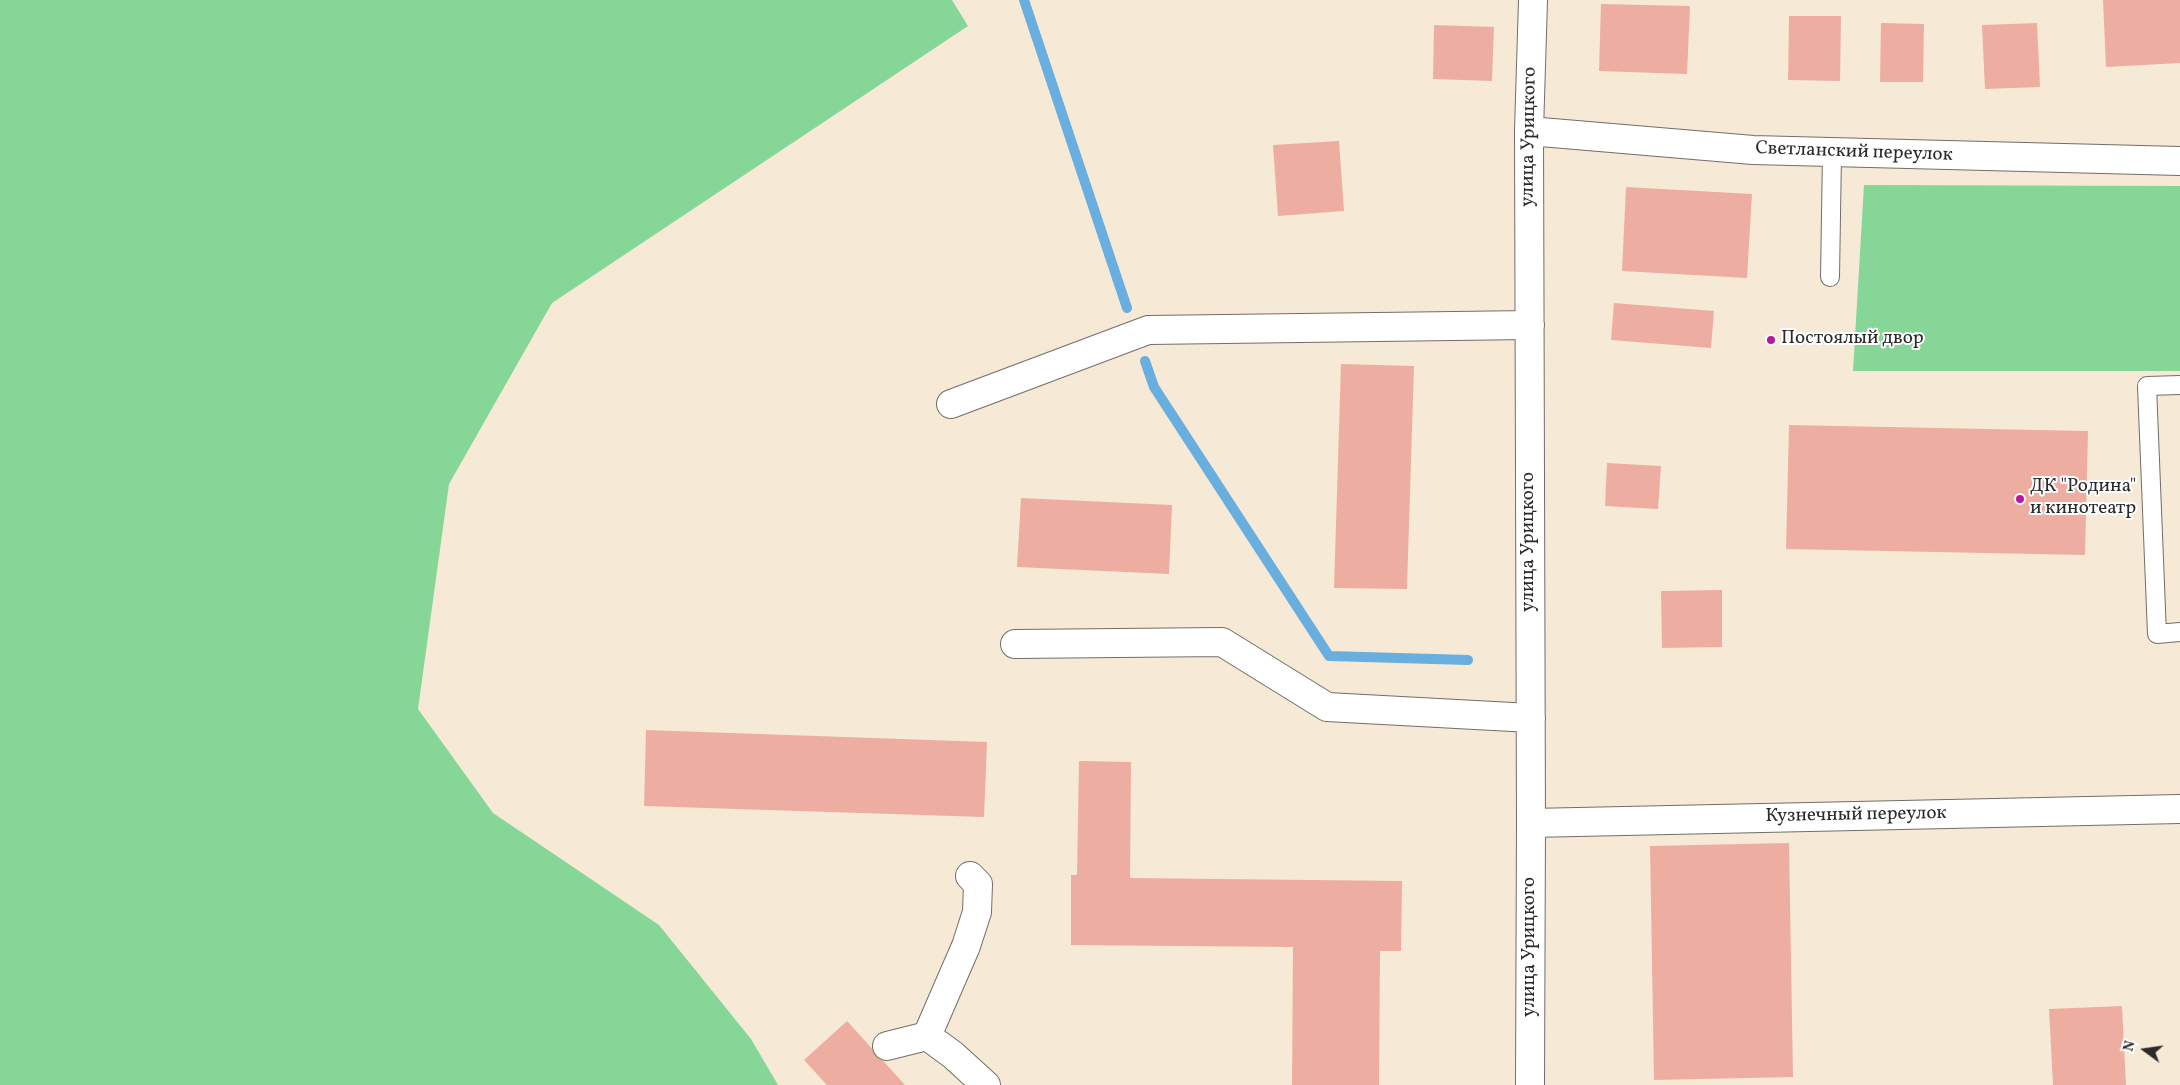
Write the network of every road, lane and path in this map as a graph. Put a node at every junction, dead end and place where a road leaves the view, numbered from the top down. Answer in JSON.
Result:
{"nodes":[{"id":1,"x":1533,"y":0,"type":"edge"},
{"id":2,"x":1529,"y":131,"type":"junction"},
{"id":3,"x":1832,"y":153,"type":"junction"},
{"id":4,"x":2180,"y":161,"type":"edge"},
{"id":5,"x":1830,"y":278,"type":"dead end"},
{"id":6,"x":1530,"y":325,"type":"junction"},
{"id":7,"x":2180,"y":385,"type":"edge"},
{"id":8,"x":951,"y":404,"type":"dead end"},
{"id":9,"x":2180,"y":632,"type":"edge"},
{"id":10,"x":1015,"y":644,"type":"dead end"},
{"id":11,"x":1531,"y":718,"type":"junction"},
{"id":12,"x":2180,"y":808,"type":"edge"},
{"id":13,"x":1531,"y":823,"type":"junction"},
{"id":14,"x":970,"y":876,"type":"dead end"},
{"id":15,"x":928,"y":1036,"type":"junction"},
{"id":16,"x":887,"y":1046,"type":"dead end"},
{"id":17,"x":986,"y":1085,"type":"edge"},
{"id":18,"x":1530,"y":1085,"type":"edge"}],
"edges":[{"from":1,"to":2,"type":"street","name":"улица Урицкого"},
{"from":2,"to":3,"type":"street","name":"Светланский переулок"},
{"from":2,"to":6,"type":"street","name":"улица Урицкого"},
{"from":3,"to":4,"type":"street","name":"Светланский переулок"},
{"from":3,"to":5,"type":"lane"},
{"from":6,"to":8,"type":"street"},
{"from":6,"to":11,"type":"street","name":"улица Урицкого"},
{"from":7,"to":9,"type":"lane"},
{"from":10,"to":11,"type":"street"},
{"from":11,"to":13,"type":"street","name":"улица Урицкого"},
{"from":12,"to":13,"type":"street","name":"Кузнечный переулок"},
{"from":13,"to":18,"type":"street","name":"улица Урицкого"},
{"from":14,"to":15,"type":"street"},
{"from":15,"to":16,"type":"street"},
{"from":15,"to":17,"type":"street"}]}
